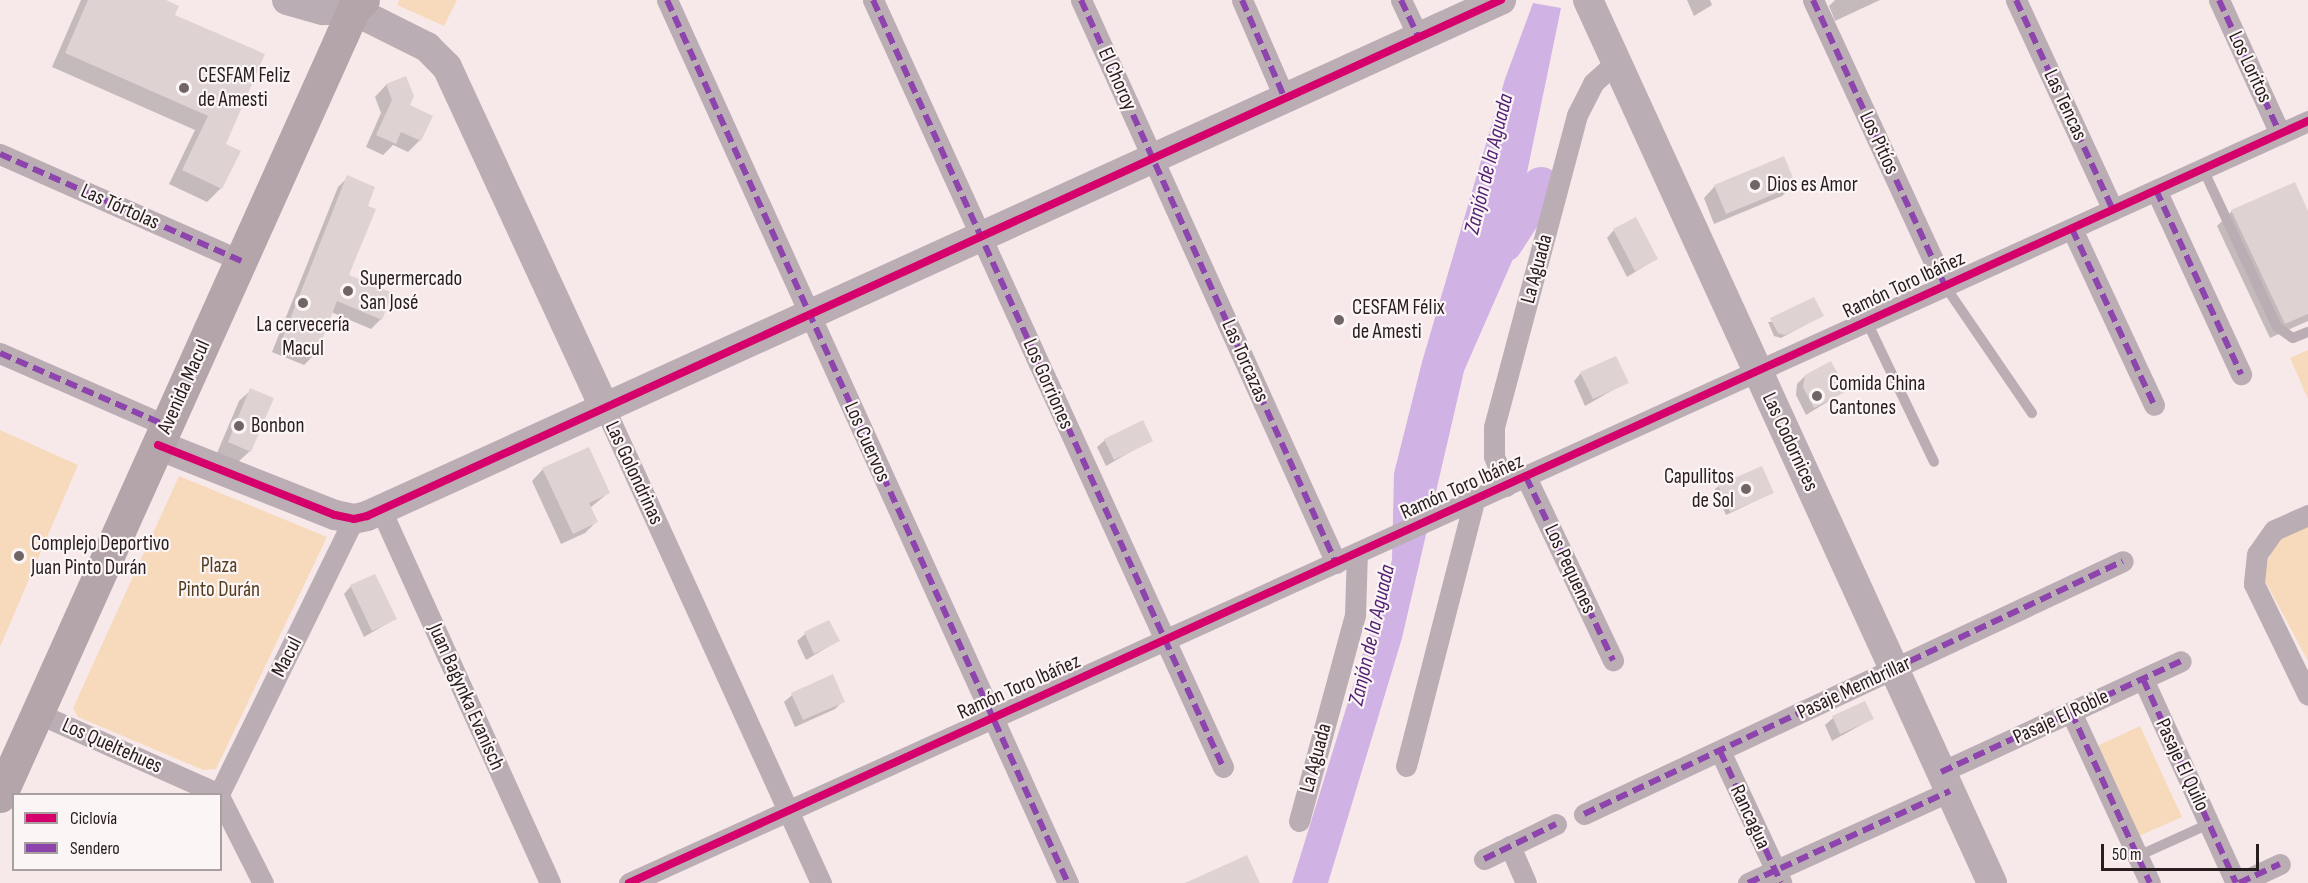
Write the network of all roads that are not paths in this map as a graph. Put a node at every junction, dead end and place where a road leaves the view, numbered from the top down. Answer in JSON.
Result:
{"nodes":[{"id":1,"x":287,"y":0,"type":"edge"},
{"id":2,"x":667,"y":0,"type":"edge"},
{"id":3,"x":873,"y":0,"type":"edge"},
{"id":4,"x":1081,"y":0,"type":"edge"},
{"id":5,"x":1242,"y":0,"type":"edge"},
{"id":6,"x":1401,"y":0,"type":"edge"},
{"id":7,"x":1501,"y":0,"type":"edge"},
{"id":8,"x":1588,"y":0,"type":"edge"},
{"id":9,"x":1813,"y":0,"type":"edge"},
{"id":10,"x":2016,"y":0,"type":"edge"},
{"id":11,"x":2219,"y":0,"type":"edge"},
{"id":12,"x":354,"y":3,"type":"edge"},
{"id":13,"x":1419,"y":38,"type":"junction"},
{"id":14,"x":1616,"y":62,"type":"junction"},
{"id":15,"x":1285,"y":99,"type":"junction"},
{"id":16,"x":2308,"y":121,"type":"edge"},
{"id":17,"x":2280,"y":134,"type":"junction"},
{"id":18,"x":0,"y":154,"type":"edge"},
{"id":19,"x":1153,"y":159,"type":"junction"},
{"id":20,"x":2203,"y":169,"type":"junction"},
{"id":21,"x":2156,"y":190,"type":"junction"},
{"id":22,"x":2113,"y":210,"type":"junction"},
{"id":23,"x":2072,"y":229,"type":"junction"},
{"id":24,"x":981,"y":237,"type":"junction"},
{"id":25,"x":241,"y":261,"type":"junction"},
{"id":26,"x":1945,"y":286,"type":"junction"},
{"id":27,"x":810,"y":315,"type":"junction"},
{"id":28,"x":1867,"y":322,"type":"junction"},
{"id":29,"x":2308,"y":332,"type":"edge"},
{"id":30,"x":0,"y":353,"type":"edge"},
{"id":31,"x":1758,"y":372,"type":"junction"},
{"id":32,"x":2241,"y":374,"type":"dead end"},
{"id":33,"x":2154,"y":405,"type":"dead end"},
{"id":34,"x":604,"y":409,"type":"junction"},
{"id":35,"x":2032,"y":413,"type":"dead end"},
{"id":36,"x":163,"y":435,"type":"junction"},
{"id":37,"x":1934,"y":462,"type":"dead end"},
{"id":38,"x":1526,"y":477,"type":"junction"},
{"id":39,"x":1506,"y":486,"type":"junction"},
{"id":40,"x":1474,"y":501,"type":"junction"},
{"id":41,"x":2308,"y":514,"type":"edge"},
{"id":42,"x":368,"y":515,"type":"junction"},
{"id":43,"x":1364,"y":550,"type":"junction"},
{"id":44,"x":2123,"y":561,"type":"dead end"},
{"id":45,"x":1336,"y":563,"type":"junction"},
{"id":46,"x":1166,"y":640,"type":"junction"},
{"id":47,"x":1613,"y":660,"type":"dead end"},
{"id":48,"x":2181,"y":662,"type":"dead end"},
{"id":49,"x":1894,"y":669,"type":"junction"},
{"id":50,"x":2142,"y":679,"type":"junction"},
{"id":51,"x":2308,"y":695,"type":"edge"},
{"id":52,"x":2071,"y":712,"type":"junction"},
{"id":53,"x":37,"y":713,"type":"junction"},
{"id":54,"x":993,"y":718,"type":"junction"},
{"id":55,"x":1720,"y":751,"type":"junction"},
{"id":56,"x":1406,"y":766,"type":"dead end"},
{"id":57,"x":1223,"y":767,"type":"dead end"},
{"id":58,"x":1946,"y":781,"type":"junction"},
{"id":59,"x":215,"y":793,"type":"edge"},
{"id":60,"x":220,"y":793,"type":"edge"},
{"id":61,"x":0,"y":796,"type":"edge"},
{"id":62,"x":222,"y":801,"type":"edge"},
{"id":63,"x":788,"y":811,"type":"junction"},
{"id":64,"x":1584,"y":814,"type":"dead end"},
{"id":65,"x":1299,"y":821,"type":"dead end"},
{"id":66,"x":1556,"y":824,"type":"dead end"},
{"id":67,"x":2209,"y":824,"type":"junction"},
{"id":68,"x":1509,"y":846,"type":"junction"},
{"id":69,"x":2138,"y":856,"type":"junction"},
{"id":70,"x":1484,"y":859,"type":"dead end"},
{"id":71,"x":2280,"y":864,"type":"dead end"},
{"id":72,"x":1778,"y":877,"type":"edge"},
{"id":73,"x":263,"y":883,"type":"edge"},
{"id":74,"x":550,"y":883,"type":"edge"},
{"id":75,"x":629,"y":883,"type":"edge"},
{"id":76,"x":821,"y":883,"type":"edge"},
{"id":77,"x":1068,"y":883,"type":"edge"},
{"id":78,"x":1527,"y":883,"type":"edge"},
{"id":79,"x":1748,"y":883,"type":"edge"},
{"id":80,"x":1992,"y":883,"type":"edge"},
{"id":81,"x":2150,"y":883,"type":"edge"},
{"id":82,"x":2237,"y":883,"type":"edge"}],
"edges":[{"from":1,"to":12,"type":"street"},
{"from":2,"to":27,"type":"street","name":"Los Cuervos"},
{"from":3,"to":24,"type":"street","name":"Los Gorriones"},
{"from":4,"to":19,"type":"street","name":"El Choroy"},
{"from":5,"to":15,"type":"street"},
{"from":6,"to":13,"type":"street"},
{"from":7,"to":13,"type":"street"},
{"from":8,"to":14,"type":"street","name":"Las Codornices"},
{"from":9,"to":26,"type":"street","name":"Los Pitíos"},
{"from":10,"to":22,"type":"street","name":"Las Tencas"},
{"from":11,"to":17,"type":"street","name":"Los Loritos"},
{"from":12,"to":25,"type":"main road","name":"Avenida Macul"},
{"from":12,"to":34,"type":"street","name":"Las Golondrinas"},
{"from":13,"to":15,"type":"street"},
{"from":14,"to":31,"type":"street","name":"Las Codornices"},
{"from":14,"to":39,"type":"street","name":"La Aguada"},
{"from":15,"to":19,"type":"street"},
{"from":16,"to":17,"type":"street","name":"Ramón Toro Ibáñez"},
{"from":17,"to":20,"type":"street","name":"Ramón Toro Ibáñez"},
{"from":18,"to":25,"type":"street","name":"Las Tórtolas"},
{"from":19,"to":24,"type":"street"},
{"from":19,"to":45,"type":"street","name":"Las Torcazas"},
{"from":20,"to":21,"type":"street","name":"Ramón Toro Ibáñez"},
{"from":20,"to":29,"type":"lane"},
{"from":21,"to":22,"type":"street","name":"Ramón Toro Ibáñez"},
{"from":21,"to":32,"type":"street"},
{"from":22,"to":23,"type":"street","name":"Ramón Toro Ibáñez"},
{"from":23,"to":26,"type":"street","name":"Ramón Toro Ibáñez"},
{"from":23,"to":33,"type":"street"},
{"from":24,"to":27,"type":"street"},
{"from":24,"to":46,"type":"street","name":"Los Gorriones"},
{"from":25,"to":36,"type":"main road","name":"Avenida Macul"},
{"from":26,"to":28,"type":"street","name":"Ramón Toro Ibáñez"},
{"from":26,"to":35,"type":"lane"},
{"from":27,"to":34,"type":"street"},
{"from":27,"to":54,"type":"street","name":"Los Cuervos"},
{"from":28,"to":31,"type":"street","name":"Ramón Toro Ibáñez"},
{"from":28,"to":37,"type":"lane"},
{"from":30,"to":36,"type":"street"},
{"from":31,"to":38,"type":"street","name":"Ramón Toro Ibáñez"},
{"from":31,"to":49,"type":"street","name":"Las Codornices"},
{"from":34,"to":42,"type":"street"},
{"from":34,"to":63,"type":"street","name":"Las Golondrinas"},
{"from":36,"to":42,"type":"street"},
{"from":36,"to":53,"type":"main road","name":"Avenida Macul"},
{"from":38,"to":39,"type":"street","name":"Ramón Toro Ibáñez"},
{"from":38,"to":47,"type":"street","name":"Los Pequenes"},
{"from":39,"to":40,"type":"street","name":"Ramón Toro Ibáñez"},
{"from":40,"to":43,"type":"street","name":"Ramón Toro Ibáñez"},
{"from":40,"to":56,"type":"street"},
{"from":41,"to":51,"type":"street"},
{"from":42,"to":60,"type":"street","name":"Macul"},
{"from":42,"to":74,"type":"street","name":"Juan Bagynka Evanisch"},
{"from":43,"to":45,"type":"street","name":"Ramón Toro Ibáñez"},
{"from":43,"to":65,"type":"street","name":"La Aguada"},
{"from":44,"to":49,"type":"street","name":"Pasaje Membrillar"},
{"from":45,"to":46,"type":"street","name":"Ramón Toro Ibáñez"},
{"from":46,"to":54,"type":"street","name":"Ramón Toro Ibáñez"},
{"from":46,"to":57,"type":"street","name":"Los Gorriones"},
{"from":48,"to":50,"type":"street","name":"Pasaje El Roble"},
{"from":49,"to":55,"type":"street","name":"Pasaje Membrillar"},
{"from":49,"to":58,"type":"street","name":"Las Codornices"},
{"from":50,"to":52,"type":"street","name":"Pasaje El Roble"},
{"from":50,"to":67,"type":"street","name":"Pasaje El Quilo"},
{"from":52,"to":58,"type":"street","name":"Pasaje El Roble"},
{"from":52,"to":69,"type":"street"},
{"from":53,"to":59,"type":"street","name":"Los Queltehues"},
{"from":53,"to":61,"type":"main road","name":"Avenida Macul"},
{"from":54,"to":63,"type":"street","name":"Ramón Toro Ibáñez"},
{"from":54,"to":77,"type":"street","name":"Los Cuervos"},
{"from":55,"to":64,"type":"street","name":"Pasaje Membrillar"},
{"from":55,"to":72,"type":"street","name":"Rancagua"},
{"from":58,"to":72,"type":"street","name":"Pasaje El Roble"},
{"from":58,"to":80,"type":"street","name":"Las Codornices"},
{"from":62,"to":73,"type":"street"},
{"from":63,"to":75,"type":"street","name":"Ramón Toro Ibáñez"},
{"from":63,"to":76,"type":"street","name":"Las Golondrinas"},
{"from":66,"to":68,"type":"street"},
{"from":67,"to":69,"type":"lane"},
{"from":67,"to":82,"type":"street","name":"Pasaje El Quilo"},
{"from":68,"to":70,"type":"street"},
{"from":68,"to":78,"type":"street"},
{"from":69,"to":81,"type":"street"},
{"from":71,"to":82,"type":"street"},
{"from":72,"to":79,"type":"street","name":"Pasaje El Roble"}]}
